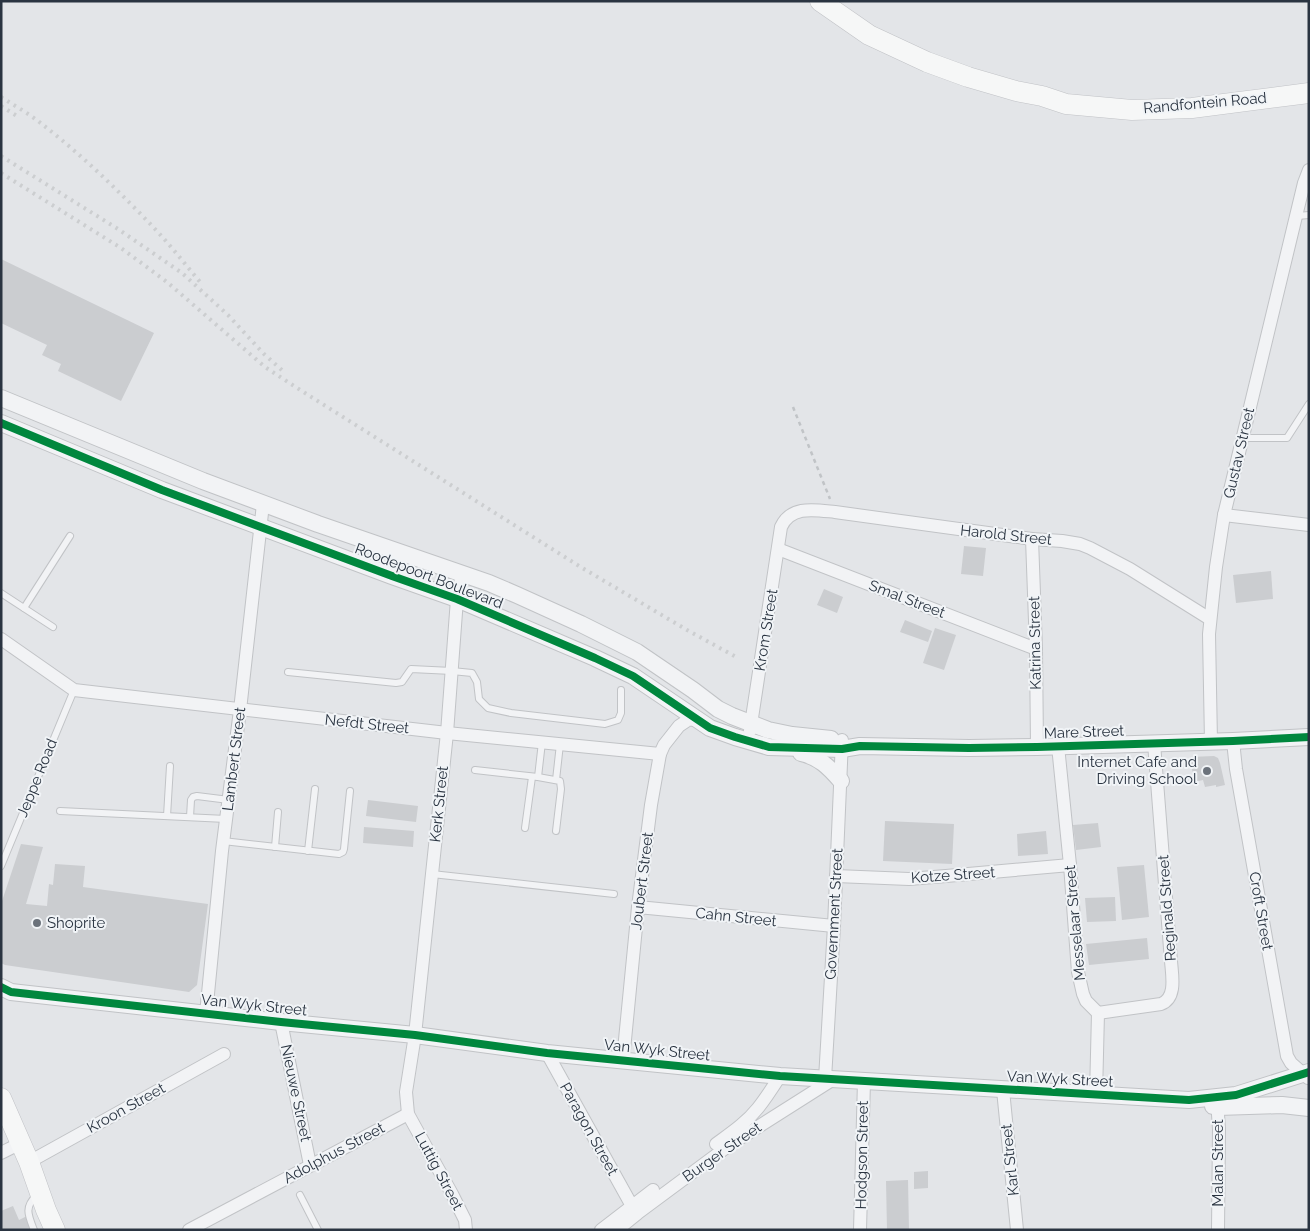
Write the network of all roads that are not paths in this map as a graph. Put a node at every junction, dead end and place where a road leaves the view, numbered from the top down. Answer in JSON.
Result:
{"nodes":[{"id":1,"x":820,"y":1,"type":"edge"},
{"id":2,"x":1309,"y":80,"type":"edge"},
{"id":3,"x":1309,"y":93,"type":"edge"},
{"id":4,"x":1042,"y":96,"type":"junction"},
{"id":5,"x":1309,"y":170,"type":"edge"},
{"id":6,"x":1303,"y":216,"type":"edge"},
{"id":7,"x":1,"y":386,"type":"edge"},
{"id":8,"x":1,"y":398,"type":"edge"},
{"id":9,"x":1309,"y":404,"type":"edge"},
{"id":10,"x":1,"y":423,"type":"edge"},
{"id":11,"x":67,"y":424,"type":"junction"},
{"id":12,"x":1242,"y":438,"type":"junction"},
{"id":13,"x":263,"y":504,"type":"junction"},
{"id":14,"x":1224,"y":515,"type":"junction"},
{"id":15,"x":785,"y":520,"type":"joint"},
{"id":16,"x":1309,"y":525,"type":"edge"},
{"id":17,"x":260,"y":528,"type":"junction"},
{"id":18,"x":70,"y":536,"type":"dead end"},
{"id":19,"x":1032,"y":539,"type":"junction"},
{"id":20,"x":778,"y":549,"type":"junction"},
{"id":21,"x":462,"y":574,"type":"junction"},
{"id":22,"x":1,"y":593,"type":"edge"},
{"id":23,"x":457,"y":599,"type":"junction"},
{"id":24,"x":24,"y":608,"type":"junction"},
{"id":25,"x":1210,"y":619,"type":"junction"},
{"id":26,"x":53,"y":627,"type":"dead end"},
{"id":27,"x":1,"y":639,"type":"edge"},
{"id":28,"x":1036,"y":649,"type":"junction"},
{"id":29,"x":452,"y":671,"type":"junction"},
{"id":30,"x":664,"y":671,"type":"junction"},
{"id":31,"x":288,"y":672,"type":"dead end"},
{"id":32,"x":74,"y":690,"type":"junction"},
{"id":33,"x":621,"y":690,"type":"dead end"},
{"id":34,"x":718,"y":709,"type":"junction"},
{"id":35,"x":240,"y":710,"type":"junction"},
{"id":36,"x":695,"y":719,"type":"junction"},
{"id":37,"x":752,"y":724,"type":"junction"},
{"id":38,"x":447,"y":733,"type":"junction"},
{"id":39,"x":1309,"y":737,"type":"edge"},
{"id":40,"x":748,"y":741,"type":"junction"},
{"id":41,"x":1233,"y":741,"type":"junction"},
{"id":42,"x":542,"y":742,"type":"junction"},
{"id":43,"x":1211,"y":742,"type":"junction"},
{"id":44,"x":1154,"y":743,"type":"junction"},
{"id":45,"x":560,"y":744,"type":"junction"},
{"id":46,"x":842,"y":745,"type":"junction"},
{"id":47,"x":1058,"y":746,"type":"junction"},
{"id":48,"x":769,"y":747,"type":"junction"},
{"id":49,"x":1037,"y":747,"type":"junction"},
{"id":50,"x":660,"y":754,"type":"junction"},
{"id":51,"x":170,"y":766,"type":"dead end"},
{"id":52,"x":475,"y":770,"type":"dead end"},
{"id":53,"x":535,"y":777,"type":"junction"},
{"id":54,"x":556,"y":780,"type":"junction"},
{"id":55,"x":841,"y":781,"type":"junction"},
{"id":56,"x":315,"y":789,"type":"dead end"},
{"id":57,"x":350,"y":791,"type":"dead end"},
{"id":58,"x":229,"y":800,"type":"junction"},
{"id":59,"x":60,"y":811,"type":"dead end"},
{"id":60,"x":278,"y":812,"type":"dead end"},
{"id":61,"x":167,"y":816,"type":"junction"},
{"id":62,"x":190,"y":817,"type":"junction"},
{"id":63,"x":226,"y":819,"type":"junction"},
{"id":64,"x":524,"y":828,"type":"dead end"},
{"id":65,"x":556,"y":832,"type":"dead end"},
{"id":66,"x":224,"y":841,"type":"junction"},
{"id":67,"x":275,"y":847,"type":"junction"},
{"id":68,"x":308,"y":851,"type":"junction"},
{"id":69,"x":1070,"y":865,"type":"junction"},
{"id":70,"x":1,"y":866,"type":"edge"},
{"id":71,"x":432,"y":874,"type":"junction"},
{"id":72,"x":836,"y":876,"type":"junction"},
{"id":73,"x":614,"y":894,"type":"dead end"},
{"id":74,"x":638,"y":907,"type":"junction"},
{"id":75,"x":834,"y":926,"type":"junction"},
{"id":76,"x":5,"y":990,"type":"edge"},
{"id":77,"x":1098,"y":1012,"type":"junction"},
{"id":78,"x":206,"y":1014,"type":"junction"},
{"id":79,"x":281,"y":1022,"type":"junction"},
{"id":80,"x":414,"y":1035,"type":"junction"},
{"id":81,"x":547,"y":1053,"type":"junction"},
{"id":82,"x":224,"y":1054,"type":"dead end"},
{"id":83,"x":623,"y":1060,"type":"junction"},
{"id":84,"x":1307,"y":1074,"type":"edge"},
{"id":85,"x":780,"y":1076,"type":"junction"},
{"id":86,"x":828,"y":1080,"type":"junction"},
{"id":87,"x":864,"y":1081,"type":"junction"},
{"id":88,"x":1003,"y":1090,"type":"junction"},
{"id":89,"x":1096,"y":1095,"type":"junction"},
{"id":90,"x":1,"y":1098,"type":"edge"},
{"id":91,"x":1217,"y":1102,"type":"junction"},
{"id":92,"x":1309,"y":1108,"type":"edge"},
{"id":93,"x":408,"y":1114,"type":"junction"},
{"id":94,"x":21,"y":1143,"type":"junction"},
{"id":95,"x":1,"y":1153,"type":"edge"},
{"id":96,"x":29,"y":1162,"type":"junction"},
{"id":97,"x":310,"y":1164,"type":"junction"},
{"id":98,"x":40,"y":1193,"type":"junction"},
{"id":99,"x":300,"y":1195,"type":"dead end"},
{"id":100,"x":632,"y":1206,"type":"junction"},
{"id":101,"x":34,"y":1230,"type":"edge"},
{"id":102,"x":55,"y":1230,"type":"edge"},
{"id":103,"x":189,"y":1230,"type":"edge"},
{"id":104,"x":318,"y":1230,"type":"edge"},
{"id":105,"x":466,"y":1230,"type":"edge"},
{"id":106,"x":601,"y":1230,"type":"edge"},
{"id":107,"x":617,"y":1230,"type":"edge"},
{"id":108,"x":860,"y":1230,"type":"edge"},
{"id":109,"x":1017,"y":1230,"type":"edge"},
{"id":110,"x":1218,"y":1230,"type":"edge"}],
"edges":[{"from":1,"to":4,"type":"main road","name":"Randfontein Road"},
{"from":2,"to":4,"type":"main road","name":"Randfontein Road"},
{"from":3,"to":4,"type":"main road","name":"Randfontein Road"},
{"from":5,"to":6,"type":"street","name":"Gustav Street"},
{"from":6,"to":12,"type":"street","name":"Gustav Street"},
{"from":7,"to":11,"type":"street"},
{"from":8,"to":11,"type":"street","name":"Roodepoort Boulevard"},
{"from":9,"to":12,"type":"lane"},
{"from":10,"to":17,"type":"street","name":"Roodepoort Boulevard"},
{"from":11,"to":13,"type":"street","name":"Roodepoort Boulevard"},
{"from":12,"to":14,"type":"street","name":"Gustav Street"},
{"from":13,"to":17,"type":"street","name":"Lambert Street"},
{"from":13,"to":21,"type":"street","name":"Roodepoort Boulevard"},
{"from":14,"to":16,"type":"street"},
{"from":14,"to":25,"type":"street","name":"Gustav Street"},
{"from":15,"to":19,"type":"street","name":"Harold Street"},
{"from":15,"to":20,"type":"street","name":"Krom Street"},
{"from":17,"to":23,"type":"street","name":"Roodepoort Boulevard"},
{"from":17,"to":35,"type":"street","name":"Lambert Street"},
{"from":18,"to":24,"type":"lane"},
{"from":19,"to":25,"type":"street","name":"Harold Street"},
{"from":19,"to":28,"type":"street","name":"Katrina Street"},
{"from":20,"to":28,"type":"street","name":"Smal Street"},
{"from":20,"to":37,"type":"street","name":"Krom Street"},
{"from":21,"to":23,"type":"street","name":"Kerk Street"},
{"from":21,"to":30,"type":"street","name":"Roodepoort Boulevard"},
{"from":22,"to":24,"type":"lane"},
{"from":23,"to":29,"type":"street","name":"Kerk Street"},
{"from":23,"to":36,"type":"street","name":"Roodepoort Boulevard"},
{"from":24,"to":26,"type":"lane"},
{"from":25,"to":43,"type":"street","name":"Gustav Street"},
{"from":27,"to":32,"type":"street"},
{"from":28,"to":49,"type":"street","name":"Katrina Street"},
{"from":29,"to":31,"type":"lane"},
{"from":29,"to":33,"type":"lane"},
{"from":29,"to":38,"type":"street","name":"Kerk Street"},
{"from":30,"to":34,"type":"street","name":"Roodepoort Boulevard"},
{"from":30,"to":36,"type":"street"},
{"from":32,"to":35,"type":"street","name":"Nefdt Street"},
{"from":32,"to":70,"type":"lane","name":"Jeppe Road"},
{"from":34,"to":36,"type":"street"},
{"from":34,"to":37,"type":"street","name":"Roodepoort Boulevard"},
{"from":35,"to":38,"type":"street","name":"Nefdt Street"},
{"from":35,"to":58,"type":"street","name":"Lambert Street"},
{"from":36,"to":40,"type":"street","name":"Roodepoort Boulevard"},
{"from":36,"to":50,"type":"street","name":"Joubert Street"},
{"from":37,"to":40,"type":"street","name":"Krom Street"},
{"from":37,"to":46,"type":"street","name":"Roodepoort Boulevard"},
{"from":38,"to":42,"type":"street","name":"Nefdt Street"},
{"from":38,"to":71,"type":"street","name":"Kerk Street"},
{"from":39,"to":41,"type":"street","name":"Mare Street"},
{"from":40,"to":48,"type":"street","name":"Roodepoort Boulevard"},
{"from":41,"to":43,"type":"street","name":"Mare Street"},
{"from":41,"to":84,"type":"street","name":"Croft Street"},
{"from":42,"to":45,"type":"street","name":"Nefdt Street"},
{"from":42,"to":53,"type":"lane"},
{"from":43,"to":44,"type":"street","name":"Mare Street"},
{"from":44,"to":47,"type":"street","name":"Mare Street"},
{"from":44,"to":77,"type":"street","name":"Reginald Street"},
{"from":45,"to":50,"type":"street","name":"Nefdt Street"},
{"from":45,"to":54,"type":"lane"},
{"from":46,"to":48,"type":"street","name":"Roodepoort Boulevard"},
{"from":46,"to":49,"type":"street","name":"Mare Street"},
{"from":46,"to":55,"type":"street","name":"Government Street"},
{"from":47,"to":49,"type":"street","name":"Mare Street"},
{"from":47,"to":69,"type":"street","name":"Messelaar Street"},
{"from":48,"to":55,"type":"street"},
{"from":50,"to":74,"type":"street","name":"Joubert Street"},
{"from":51,"to":61,"type":"lane"},
{"from":52,"to":53,"type":"lane"},
{"from":53,"to":54,"type":"lane"},
{"from":53,"to":64,"type":"lane"},
{"from":54,"to":65,"type":"lane"},
{"from":55,"to":72,"type":"street","name":"Government Street"},
{"from":56,"to":68,"type":"lane"},
{"from":57,"to":68,"type":"lane"},
{"from":58,"to":62,"type":"lane"},
{"from":58,"to":63,"type":"street","name":"Lambert Street"},
{"from":59,"to":61,"type":"lane"},
{"from":60,"to":67,"type":"lane"},
{"from":61,"to":62,"type":"lane"},
{"from":62,"to":63,"type":"lane"},
{"from":63,"to":66,"type":"street","name":"Lambert Street"},
{"from":66,"to":67,"type":"lane"},
{"from":66,"to":78,"type":"street","name":"Lambert Street"},
{"from":67,"to":68,"type":"lane"},
{"from":69,"to":72,"type":"street","name":"Kotze Street"},
{"from":69,"to":77,"type":"street","name":"Messelaar Street"},
{"from":71,"to":73,"type":"lane"},
{"from":71,"to":80,"type":"street","name":"Kerk Street"},
{"from":72,"to":75,"type":"street","name":"Government Street"},
{"from":74,"to":75,"type":"street","name":"Cahn Street"},
{"from":74,"to":83,"type":"street","name":"Joubert Street"},
{"from":75,"to":86,"type":"street","name":"Government Street"},
{"from":76,"to":78,"type":"street","name":"Van Wyk Street"},
{"from":77,"to":89,"type":"street"},
{"from":78,"to":79,"type":"street","name":"Van Wyk Street"},
{"from":79,"to":80,"type":"street","name":"Van Wyk Street"},
{"from":79,"to":97,"type":"street","name":"Nieuwe Street"},
{"from":80,"to":81,"type":"street","name":"Van Wyk Street"},
{"from":80,"to":93,"type":"street"},
{"from":81,"to":83,"type":"street","name":"Van Wyk Street"},
{"from":81,"to":100,"type":"street","name":"Paragon Street"},
{"from":82,"to":96,"type":"street","name":"Kroon Street"},
{"from":83,"to":85,"type":"street","name":"Van Wyk Street"},
{"from":84,"to":91,"type":"street","name":"Van Wyk Street"},
{"from":85,"to":86,"type":"street","name":"Van Wyk Street"},
{"from":85,"to":100,"type":"street","name":"Burger Street"},
{"from":86,"to":87,"type":"street","name":"Van Wyk Street"},
{"from":86,"to":107,"type":"street","name":"Burger Street"},
{"from":87,"to":88,"type":"street","name":"Van Wyk Street"},
{"from":87,"to":108,"type":"street","name":"Hodgson Street"},
{"from":88,"to":89,"type":"street","name":"Van Wyk Street"},
{"from":88,"to":109,"type":"street","name":"Karl Street"},
{"from":89,"to":91,"type":"street","name":"Van Wyk Street"},
{"from":90,"to":94,"type":"main road"},
{"from":91,"to":92,"type":"street","name":"Van Wyk Street"},
{"from":91,"to":110,"type":"street","name":"Malan Street"},
{"from":93,"to":97,"type":"street","name":"Adolphus Street"},
{"from":93,"to":105,"type":"street","name":"Luttig Street"},
{"from":94,"to":95,"type":"street"},
{"from":94,"to":96,"type":"main road"},
{"from":96,"to":98,"type":"main road"},
{"from":97,"to":103,"type":"street","name":"Adolphus Street"},
{"from":98,"to":101,"type":"lane"},
{"from":98,"to":102,"type":"main road"},
{"from":99,"to":104,"type":"lane"},
{"from":100,"to":106,"type":"street","name":"Burger Street"}]}
